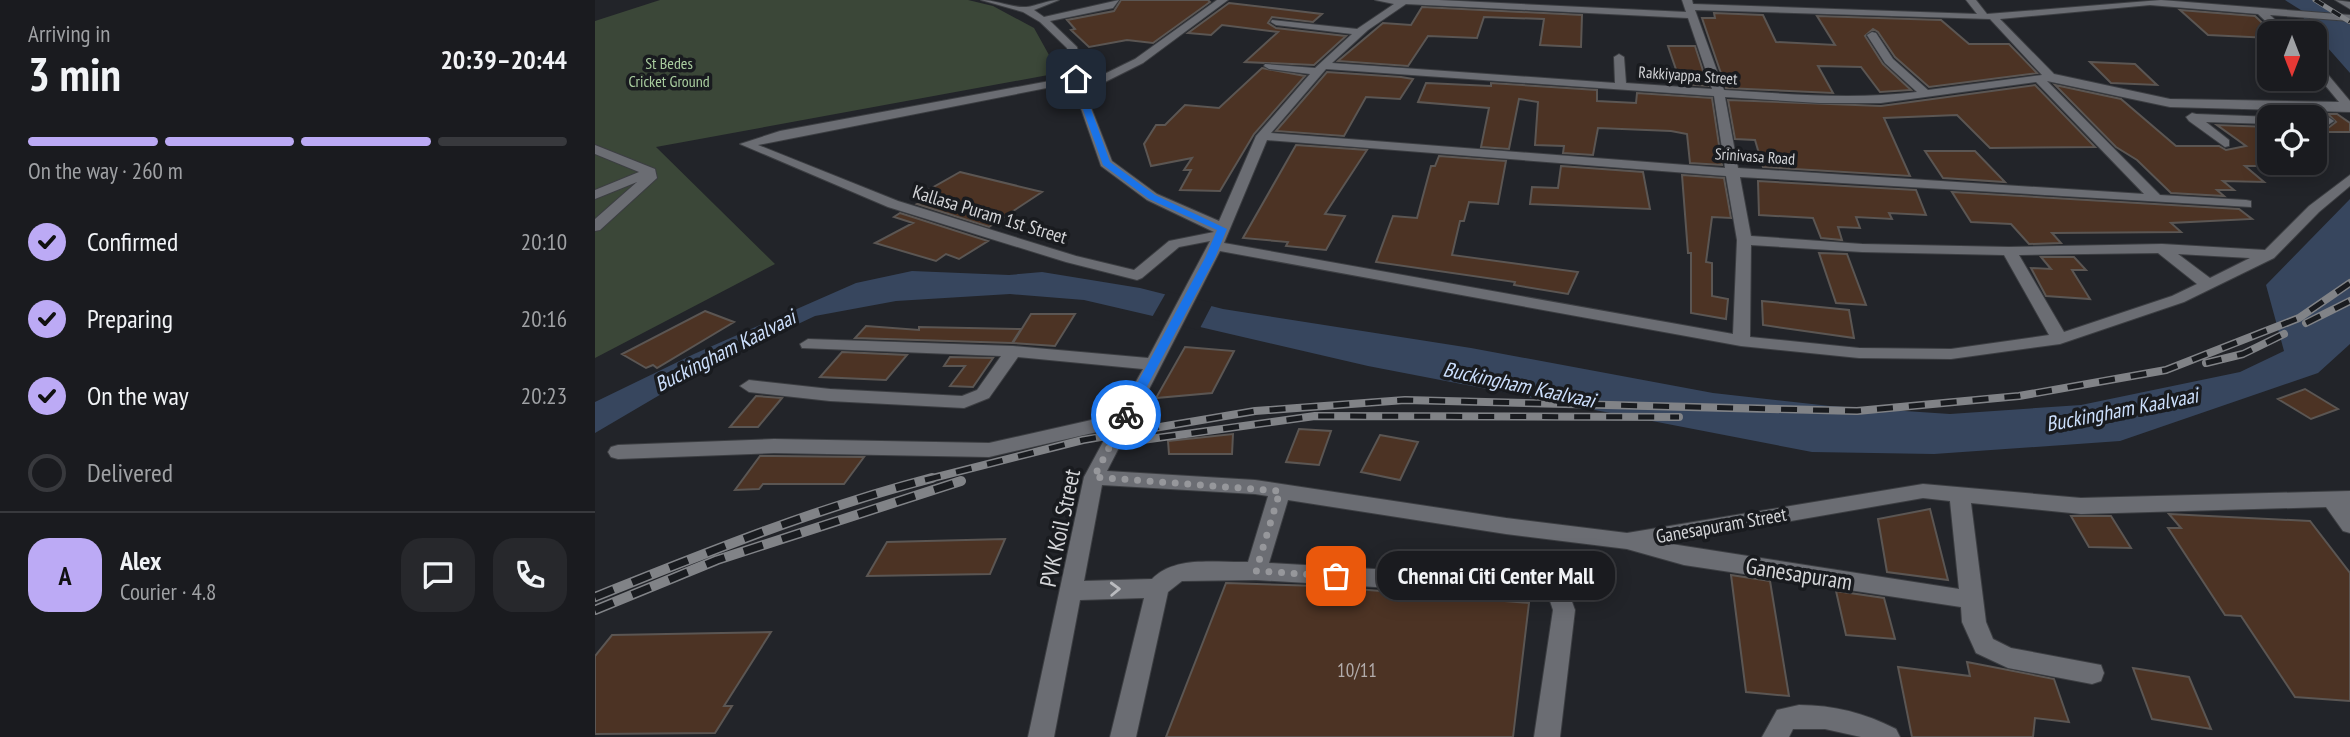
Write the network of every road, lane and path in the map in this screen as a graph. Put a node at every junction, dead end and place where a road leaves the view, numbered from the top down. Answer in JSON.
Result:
{"nodes":[{"id":1,"x":986,"y":0,"type":"edge"},
{"id":2,"x":1053,"y":0,"type":"edge"},
{"id":3,"x":1114,"y":0,"type":"edge"},
{"id":4,"x":1223,"y":0,"type":"edge"},
{"id":5,"x":1380,"y":0,"type":"edge"},
{"id":6,"x":1406,"y":0,"type":"edge"},
{"id":7,"x":1845,"y":0,"type":"edge"},
{"id":8,"x":1892,"y":0,"type":"edge"},
{"id":9,"x":1971,"y":0,"type":"edge"},
{"id":10,"x":2128,"y":0,"type":"edge"},
{"id":11,"x":2340,"y":0,"type":"edge"},
{"id":12,"x":2147,"y":3,"type":"junction"},
{"id":13,"x":2199,"y":3,"type":"edge"},
{"id":14,"x":2350,"y":6,"type":"edge"},
{"id":15,"x":1689,"y":7,"type":"edge"},
{"id":16,"x":1026,"y":10,"type":"junction"},
{"id":17,"x":2261,"y":11,"type":"junction"},
{"id":18,"x":1851,"y":13,"type":"junction"},
{"id":19,"x":1901,"y":16,"type":"junction"},
{"id":20,"x":1989,"y":17,"type":"junction"},
{"id":21,"x":2345,"y":17,"type":"edge"},
{"id":22,"x":1043,"y":20,"type":"junction"},
{"id":23,"x":2271,"y":21,"type":"edge"},
{"id":24,"x":1276,"y":22,"type":"dead end"},
{"id":25,"x":1360,"y":32,"type":"junction"},
{"id":26,"x":1872,"y":35,"type":"dead end"},
{"id":27,"x":1619,"y":57,"type":"dead end"},
{"id":28,"x":1269,"y":66,"type":"dead end"},
{"id":29,"x":1320,"y":69,"type":"junction"},
{"id":30,"x":2044,"y":78,"type":"junction"},
{"id":31,"x":2327,"y":80,"type":"edge"},
{"id":32,"x":1078,"y":85,"type":"junction"},
{"id":33,"x":1621,"y":86,"type":"junction"},
{"id":34,"x":1719,"y":93,"type":"junction"},
{"id":35,"x":1927,"y":95,"type":"junction"},
{"id":36,"x":2169,"y":103,"type":"junction"},
{"id":37,"x":2349,"y":107,"type":"edge"},
{"id":38,"x":2193,"y":118,"type":"junction"},
{"id":39,"x":2257,"y":120,"type":"edge"},
{"id":40,"x":1262,"y":136,"type":"junction"},
{"id":41,"x":2225,"y":143,"type":"dead end"},
{"id":42,"x":595,"y":149,"type":"edge"},
{"id":43,"x":650,"y":172,"type":"junction"},
{"id":44,"x":1731,"y":172,"type":"junction"},
{"id":45,"x":2350,"y":179,"type":"edge"},
{"id":46,"x":595,"y":195,"type":"edge"},
{"id":47,"x":2155,"y":197,"type":"junction"},
{"id":48,"x":2246,"y":204,"type":"dead end"},
{"id":49,"x":595,"y":227,"type":"edge"},
{"id":50,"x":1744,"y":240,"type":"junction"},
{"id":51,"x":1217,"y":242,"type":"junction"},
{"id":52,"x":2162,"y":248,"type":"junction"},
{"id":53,"x":2009,"y":251,"type":"junction"},
{"id":54,"x":2269,"y":255,"type":"junction"},
{"id":55,"x":2209,"y":285,"type":"junction"},
{"id":56,"x":2060,"y":339,"type":"junction"},
{"id":57,"x":1741,"y":341,"type":"junction"},
{"id":58,"x":808,"y":344,"type":"dead end"},
{"id":59,"x":1013,"y":351,"type":"junction"},
{"id":60,"x":1154,"y":364,"type":"junction"},
{"id":61,"x":749,"y":386,"type":"dead end"},
{"id":62,"x":1124,"y":419,"type":"junction"},
{"id":63,"x":618,"y":453,"type":"dead end"},
{"id":64,"x":1094,"y":477,"type":"junction"},
{"id":65,"x":1280,"y":491,"type":"junction"},
{"id":66,"x":1960,"y":495,"type":"junction"},
{"id":67,"x":2341,"y":499,"type":"edge"},
{"id":68,"x":2350,"y":525,"type":"edge"},
{"id":69,"x":1627,"y":541,"type":"junction"},
{"id":70,"x":1256,"y":571,"type":"junction"},
{"id":71,"x":1158,"y":588,"type":"junction"},
{"id":72,"x":1073,"y":591,"type":"junction"},
{"id":73,"x":1973,"y":600,"type":"junction"},
{"id":74,"x":2092,"y":673,"type":"dead end"},
{"id":75,"x":1041,"y":737,"type":"edge"},
{"id":76,"x":1123,"y":737,"type":"edge"},
{"id":77,"x":1546,"y":737,"type":"edge"},
{"id":78,"x":1775,"y":737,"type":"edge"},
{"id":79,"x":1887,"y":737,"type":"edge"}],
"edges":[{"from":1,"to":16,"type":"street"},
{"from":2,"to":16,"type":"street"},
{"from":3,"to":22,"type":"street"},
{"from":4,"to":32,"type":"street"},
{"from":5,"to":6,"type":"street"},
{"from":6,"to":15,"type":"street"},
{"from":6,"to":25,"type":"street"},
{"from":7,"to":18,"type":"street"},
{"from":8,"to":19,"type":"street"},
{"from":9,"to":20,"type":"street"},
{"from":10,"to":12,"type":"street"},
{"from":11,"to":14,"type":"street"},
{"from":12,"to":13,"type":"street"},
{"from":12,"to":20,"type":"street"},
{"from":13,"to":17,"type":"street"},
{"from":15,"to":18,"type":"street"},
{"from":15,"to":34,"type":"street"},
{"from":16,"to":22,"type":"street"},
{"from":17,"to":21,"type":"street"},
{"from":17,"to":23,"type":"street"},
{"from":18,"to":19,"type":"street"},
{"from":19,"to":20,"type":"street"},
{"from":20,"to":30,"type":"street"},
{"from":22,"to":32,"type":"street"},
{"from":24,"to":25,"type":"street"},
{"from":25,"to":29,"type":"street"},
{"from":26,"to":35,"type":"street"},
{"from":27,"to":33,"type":"street"},
{"from":28,"to":29,"type":"street","name":"Rakkiyappa Street"},
{"from":29,"to":33,"type":"street","name":"Rakkiyappa Street"},
{"from":29,"to":40,"type":"street"},
{"from":30,"to":35,"type":"street","name":"Rakkiyappa Street"},
{"from":30,"to":36,"type":"street"},
{"from":30,"to":47,"type":"street"},
{"from":31,"to":37,"type":"street"},
{"from":32,"to":51,"type":"street"},
{"from":32,"to":51,"type":"street","name":"Kallasa Puram 1st Street"},
{"from":33,"to":34,"type":"street","name":"Rakkiyappa Street"},
{"from":34,"to":35,"type":"street","name":"Rakkiyappa Street"},
{"from":34,"to":44,"type":"street"},
{"from":36,"to":37,"type":"street"},
{"from":36,"to":38,"type":"street"},
{"from":38,"to":39,"type":"street"},
{"from":38,"to":41,"type":"street"},
{"from":40,"to":44,"type":"street","name":"Srinivasa Road"},
{"from":40,"to":51,"type":"street"},
{"from":42,"to":43,"type":"street"},
{"from":43,"to":46,"type":"street"},
{"from":43,"to":49,"type":"street"},
{"from":44,"to":47,"type":"street","name":"Srinivasa Road"},
{"from":44,"to":50,"type":"street"},
{"from":45,"to":54,"type":"street"},
{"from":47,"to":48,"type":"street","name":"Srinivasa Road"},
{"from":50,"to":53,"type":"street"},
{"from":50,"to":57,"type":"street"},
{"from":51,"to":57,"type":"street"},
{"from":51,"to":60,"type":"street","name":"PVK Koil Street"},
{"from":52,"to":53,"type":"street"},
{"from":52,"to":54,"type":"street"},
{"from":52,"to":55,"type":"street"},
{"from":53,"to":56,"type":"street"},
{"from":54,"to":55,"type":"street"},
{"from":55,"to":56,"type":"street"},
{"from":56,"to":57,"type":"street"},
{"from":58,"to":59,"type":"street"},
{"from":59,"to":60,"type":"street"},
{"from":59,"to":61,"type":"street"},
{"from":60,"to":62,"type":"street","name":"PVK Koil Street"},
{"from":62,"to":63,"type":"street"},
{"from":62,"to":64,"type":"street","name":"PVK Koil Street"},
{"from":64,"to":65,"type":"street","name":"Ganesapuram Street"},
{"from":64,"to":72,"type":"street","name":"PVK Koil Street"},
{"from":65,"to":69,"type":"street","name":"Ganesapuram Street"},
{"from":65,"to":70,"type":"street"},
{"from":66,"to":67,"type":"street","name":"Ganesapuram Street"},
{"from":66,"to":69,"type":"street","name":"Ganesapuram Street"},
{"from":66,"to":73,"type":"street"},
{"from":67,"to":68,"type":"street"},
{"from":69,"to":73,"type":"street","name":"Ganesapuram"},
{"from":70,"to":71,"type":"street"},
{"from":70,"to":77,"type":"street"},
{"from":72,"to":71,"type":"street","one_way":true},
{"from":71,"to":76,"type":"street"},
{"from":72,"to":75,"type":"street","name":"PVK Koil Street"},
{"from":73,"to":74,"type":"street"},
{"from":78,"to":79,"type":"street"}]}
